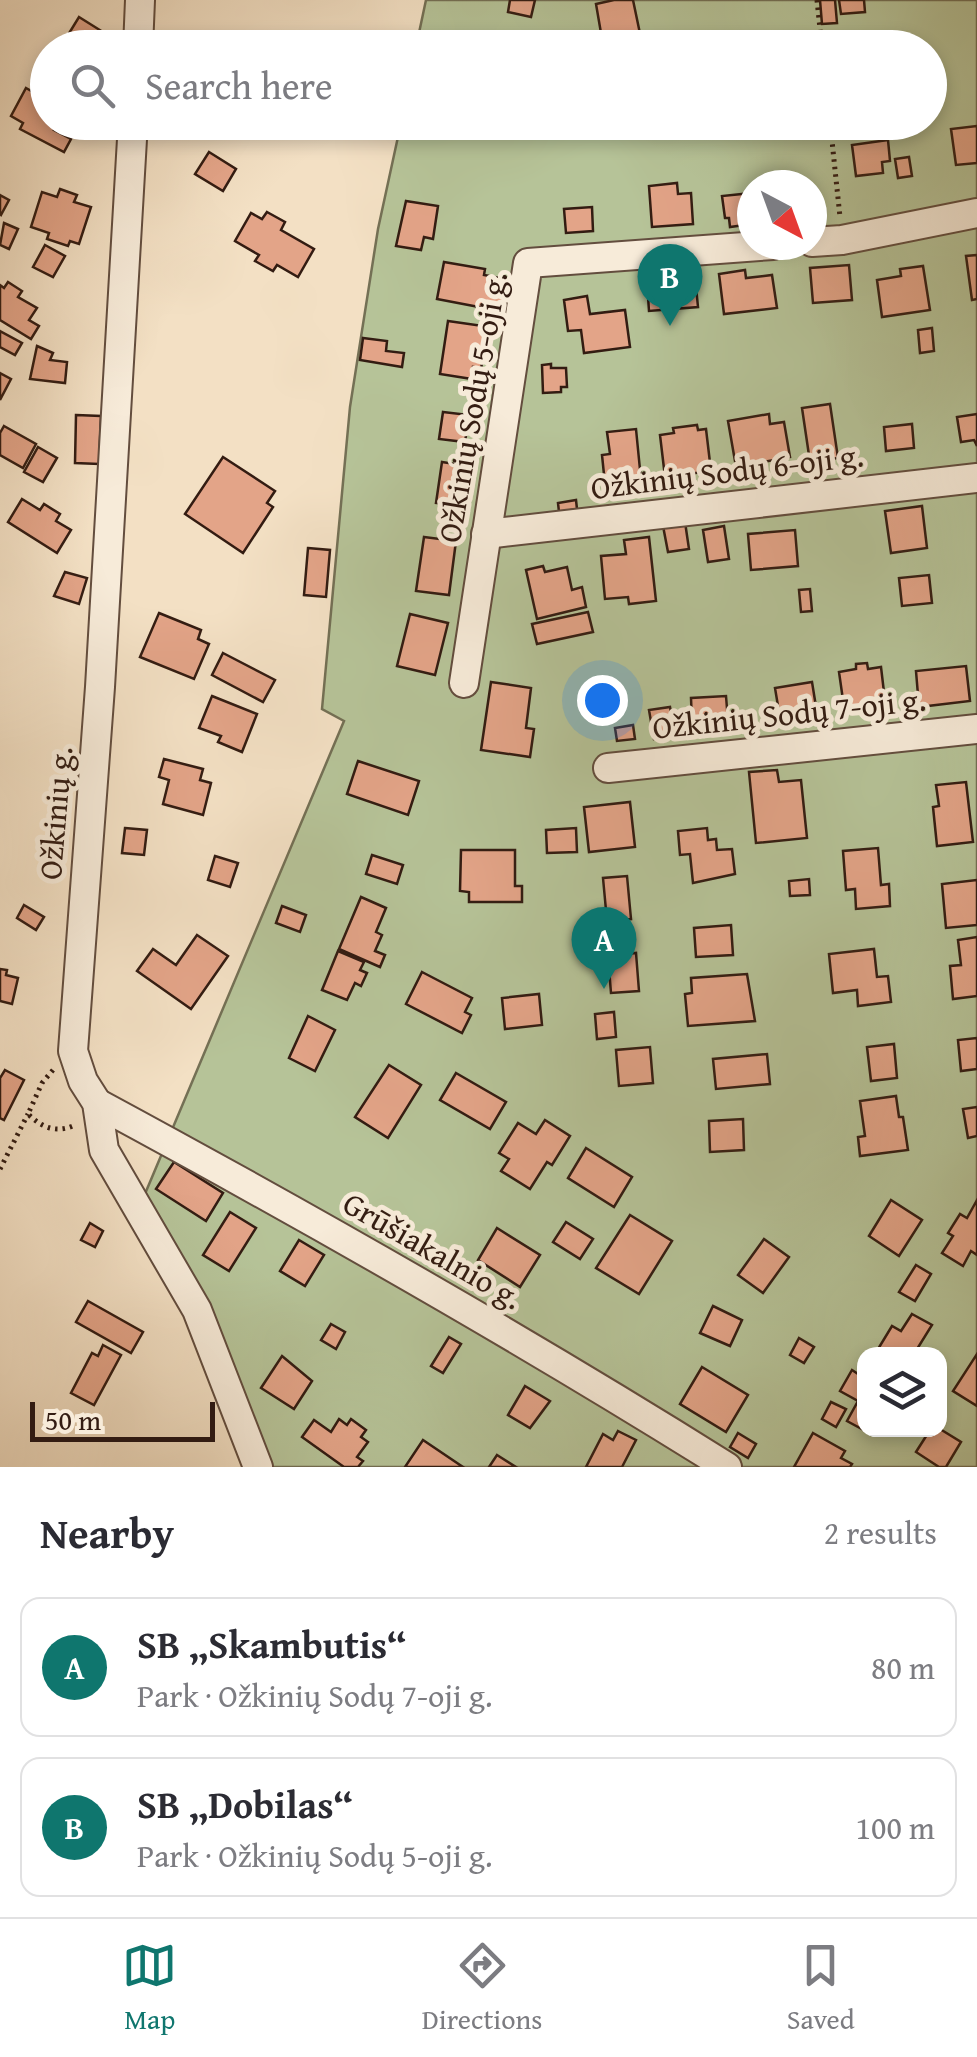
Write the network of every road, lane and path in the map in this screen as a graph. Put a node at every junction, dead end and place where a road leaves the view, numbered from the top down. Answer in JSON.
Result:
{"nodes":[{"id":1,"x":140,"y":0,"type":"edge"},
{"id":2,"x":817,"y":0,"type":"edge"},
{"id":3,"x":139,"y":30,"type":"edge"},
{"id":4,"x":820,"y":30,"type":"edge"},
{"id":5,"x":132,"y":140,"type":"edge"},
{"id":6,"x":832,"y":140,"type":"edge"},
{"id":7,"x":977,"y":212,"type":"edge"},
{"id":8,"x":842,"y":240,"type":"junction"},
{"id":9,"x":827,"y":241,"type":"edge"},
{"id":10,"x":737,"y":248,"type":"edge"},
{"id":11,"x":977,"y":478,"type":"edge"},
{"id":12,"x":486,"y":534,"type":"junction"},
{"id":13,"x":464,"y":683,"type":"dead end"},
{"id":14,"x":977,"y":729,"type":"edge"},
{"id":15,"x":608,"y":768,"type":"dead end"},
{"id":16,"x":73,"y":1051,"type":"junction"},
{"id":17,"x":97,"y":1103,"type":"junction"},
{"id":18,"x":28,"y":1114,"type":"junction"},
{"id":19,"x":0,"y":1169,"type":"edge"},
{"id":20,"x":258,"y":1467,"type":"edge"},
{"id":21,"x":727,"y":1467,"type":"edge"}],
"edges":[{"from":1,"to":3,"type":"street"},
{"from":2,"to":4,"type":"path"},
{"from":5,"to":16,"type":"street","name":"Ožkinių g."},
{"from":6,"to":8,"type":"path"},
{"from":7,"to":8,"type":"street"},
{"from":8,"to":9,"type":"street"},
{"from":10,"to":12,"type":"street","name":"Ožkinių Sodų 5-oji g."},
{"from":11,"to":12,"type":"street","name":"Ožkinių Sodų 6-oji g."},
{"from":12,"to":13,"type":"street","name":"Ožkinių Sodų 5-oji g."},
{"from":14,"to":15,"type":"street","name":"Ožkinių Sodų 7-oji g."},
{"from":16,"to":17,"type":"street","name":"Ožkinių g."},
{"from":16,"to":18,"type":"path"},
{"from":17,"to":18,"type":"path"},
{"from":17,"to":20,"type":"street","name":"Ožkinių g."},
{"from":17,"to":21,"type":"street","name":"Grūšiakalnio g."},
{"from":18,"to":19,"type":"path"}]}
